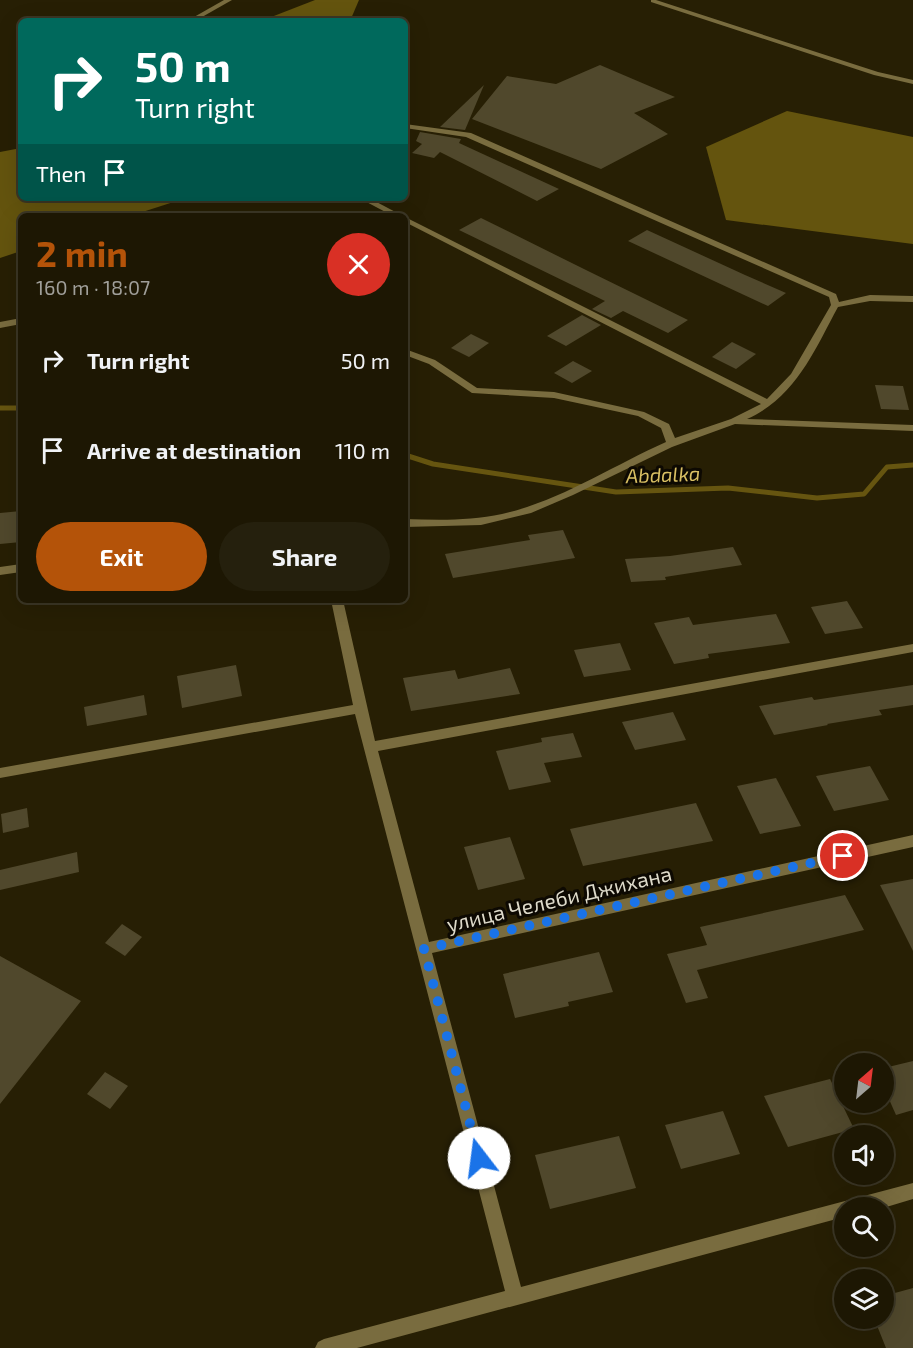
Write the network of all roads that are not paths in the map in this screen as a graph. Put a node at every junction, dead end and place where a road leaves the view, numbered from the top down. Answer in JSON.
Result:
{"nodes":[{"id":1,"x":229,"y":0,"type":"edge"},
{"id":2,"x":653,"y":1,"type":"edge"},
{"id":3,"x":196,"y":18,"type":"edge"},
{"id":4,"x":913,"y":82,"type":"edge"},
{"id":5,"x":408,"y":126,"type":"edge"},
{"id":6,"x":369,"y":201,"type":"edge"},
{"id":7,"x":393,"y":213,"type":"edge"},
{"id":8,"x":408,"y":221,"type":"edge"},
{"id":9,"x":913,"y":299,"type":"edge"},
{"id":10,"x":835,"y":305,"type":"junction"},
{"id":11,"x":18,"y":322,"type":"edge"},
{"id":12,"x":0,"y":325,"type":"edge"},
{"id":13,"x":408,"y":353,"type":"edge"},
{"id":14,"x":767,"y":403,"type":"junction"},
{"id":15,"x":736,"y":422,"type":"junction"},
{"id":16,"x":913,"y":428,"type":"edge"},
{"id":17,"x":672,"y":444,"type":"junction"},
{"id":18,"x":408,"y":523,"type":"edge"},
{"id":19,"x":18,"y":568,"type":"edge"},
{"id":20,"x":0,"y":571,"type":"edge"},
{"id":21,"x":338,"y":603,"type":"edge"},
{"id":22,"x":913,"y":648,"type":"edge"},
{"id":23,"x":360,"y":708,"type":"junction"},
{"id":24,"x":370,"y":747,"type":"junction"},
{"id":25,"x":0,"y":773,"type":"edge"},
{"id":26,"x":913,"y":841,"type":"edge"},
{"id":27,"x":424,"y":949,"type":"junction"},
{"id":28,"x":913,"y":1191,"type":"edge"},
{"id":29,"x":891,"y":1197,"type":"edge"},
{"id":30,"x":834,"y":1212,"type":"edge"},
{"id":31,"x":515,"y":1297,"type":"junction"},
{"id":32,"x":324,"y":1348,"type":"edge"}],
"edges":[{"from":1,"to":3,"type":"street"},
{"from":2,"to":4,"type":"street"},
{"from":5,"to":10,"type":"street"},
{"from":6,"to":7,"type":"street"},
{"from":8,"to":14,"type":"street"},
{"from":9,"to":10,"type":"street"},
{"from":10,"to":14,"type":"street"},
{"from":11,"to":12,"type":"street"},
{"from":13,"to":17,"type":"street"},
{"from":14,"to":15,"type":"street"},
{"from":15,"to":16,"type":"street"},
{"from":15,"to":17,"type":"street"},
{"from":17,"to":18,"type":"street"},
{"from":19,"to":20,"type":"street"},
{"from":21,"to":23,"type":"street"},
{"from":22,"to":24,"type":"street"},
{"from":23,"to":24,"type":"street"},
{"from":23,"to":25,"type":"street"},
{"from":24,"to":27,"type":"street"},
{"from":26,"to":27,"type":"street","name":"улица Челеби Джихана"},
{"from":27,"to":31,"type":"street"},
{"from":28,"to":29,"type":"street"},
{"from":30,"to":31,"type":"street"},
{"from":31,"to":32,"type":"street"}]}
